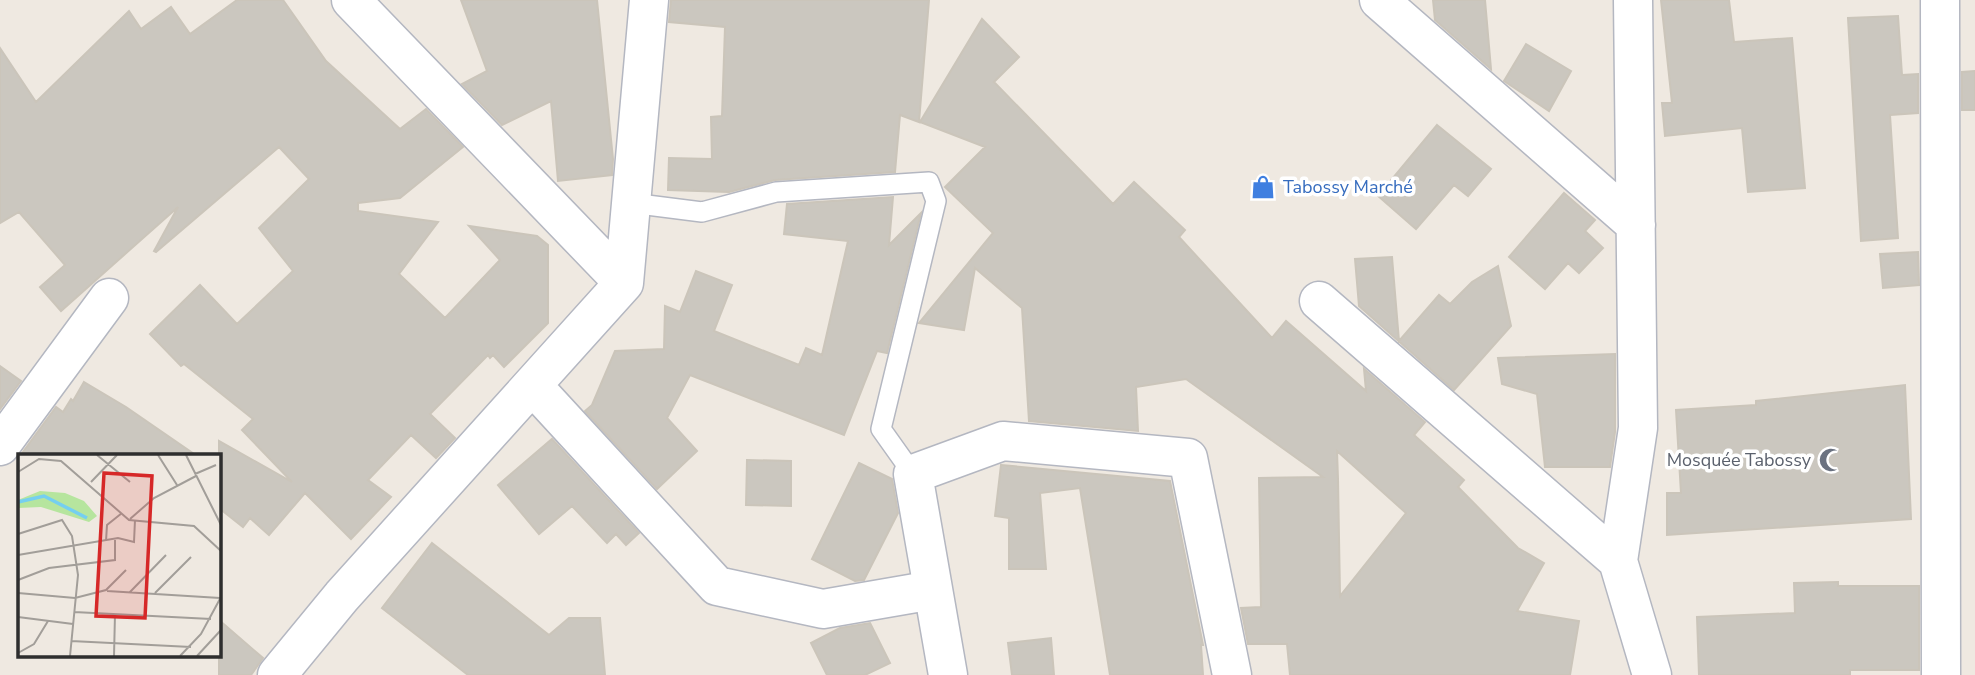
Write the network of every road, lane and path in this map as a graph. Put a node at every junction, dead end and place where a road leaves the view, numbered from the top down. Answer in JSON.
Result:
{"nodes":[{"id":1,"x":352,"y":0,"type":"edge"},
{"id":2,"x":649,"y":0,"type":"edge"},
{"id":3,"x":1379,"y":0,"type":"edge"},
{"id":4,"x":1633,"y":0,"type":"edge"},
{"id":5,"x":1940,"y":0,"type":"edge"},
{"id":6,"x":631,"y":203,"type":"junction"},
{"id":7,"x":1636,"y":225,"type":"junction"},
{"id":8,"x":624,"y":283,"type":"junction"},
{"id":9,"x":109,"y":298,"type":"dead end"},
{"id":10,"x":1319,"y":301,"type":"dead end"},
{"id":11,"x":532,"y":385,"type":"junction"},
{"id":12,"x":1959,"y":416,"type":"edge"},
{"id":13,"x":0,"y":446,"type":"edge"},
{"id":14,"x":913,"y":474,"type":"junction"},
{"id":15,"x":1618,"y":561,"type":"junction"},
{"id":16,"x":933,"y":590,"type":"junction"},
{"id":17,"x":277,"y":675,"type":"edge"},
{"id":18,"x":948,"y":675,"type":"edge"},
{"id":19,"x":1232,"y":675,"type":"edge"},
{"id":20,"x":1652,"y":675,"type":"edge"},
{"id":21,"x":1941,"y":675,"type":"edge"}],
"edges":[{"from":1,"to":8,"type":"street"},
{"from":2,"to":6,"type":"street"},
{"from":3,"to":7,"type":"street"},
{"from":4,"to":7,"type":"street"},
{"from":5,"to":12,"type":"street"},
{"from":6,"to":8,"type":"street"},
{"from":6,"to":14,"type":"lane"},
{"from":7,"to":15,"type":"street"},
{"from":8,"to":11,"type":"street"},
{"from":9,"to":13,"type":"street"},
{"from":10,"to":15,"type":"street"},
{"from":11,"to":16,"type":"street"},
{"from":11,"to":17,"type":"street"},
{"from":12,"to":21,"type":"street"},
{"from":14,"to":16,"type":"street"},
{"from":14,"to":19,"type":"street"},
{"from":15,"to":20,"type":"street"},
{"from":16,"to":18,"type":"street"}]}
